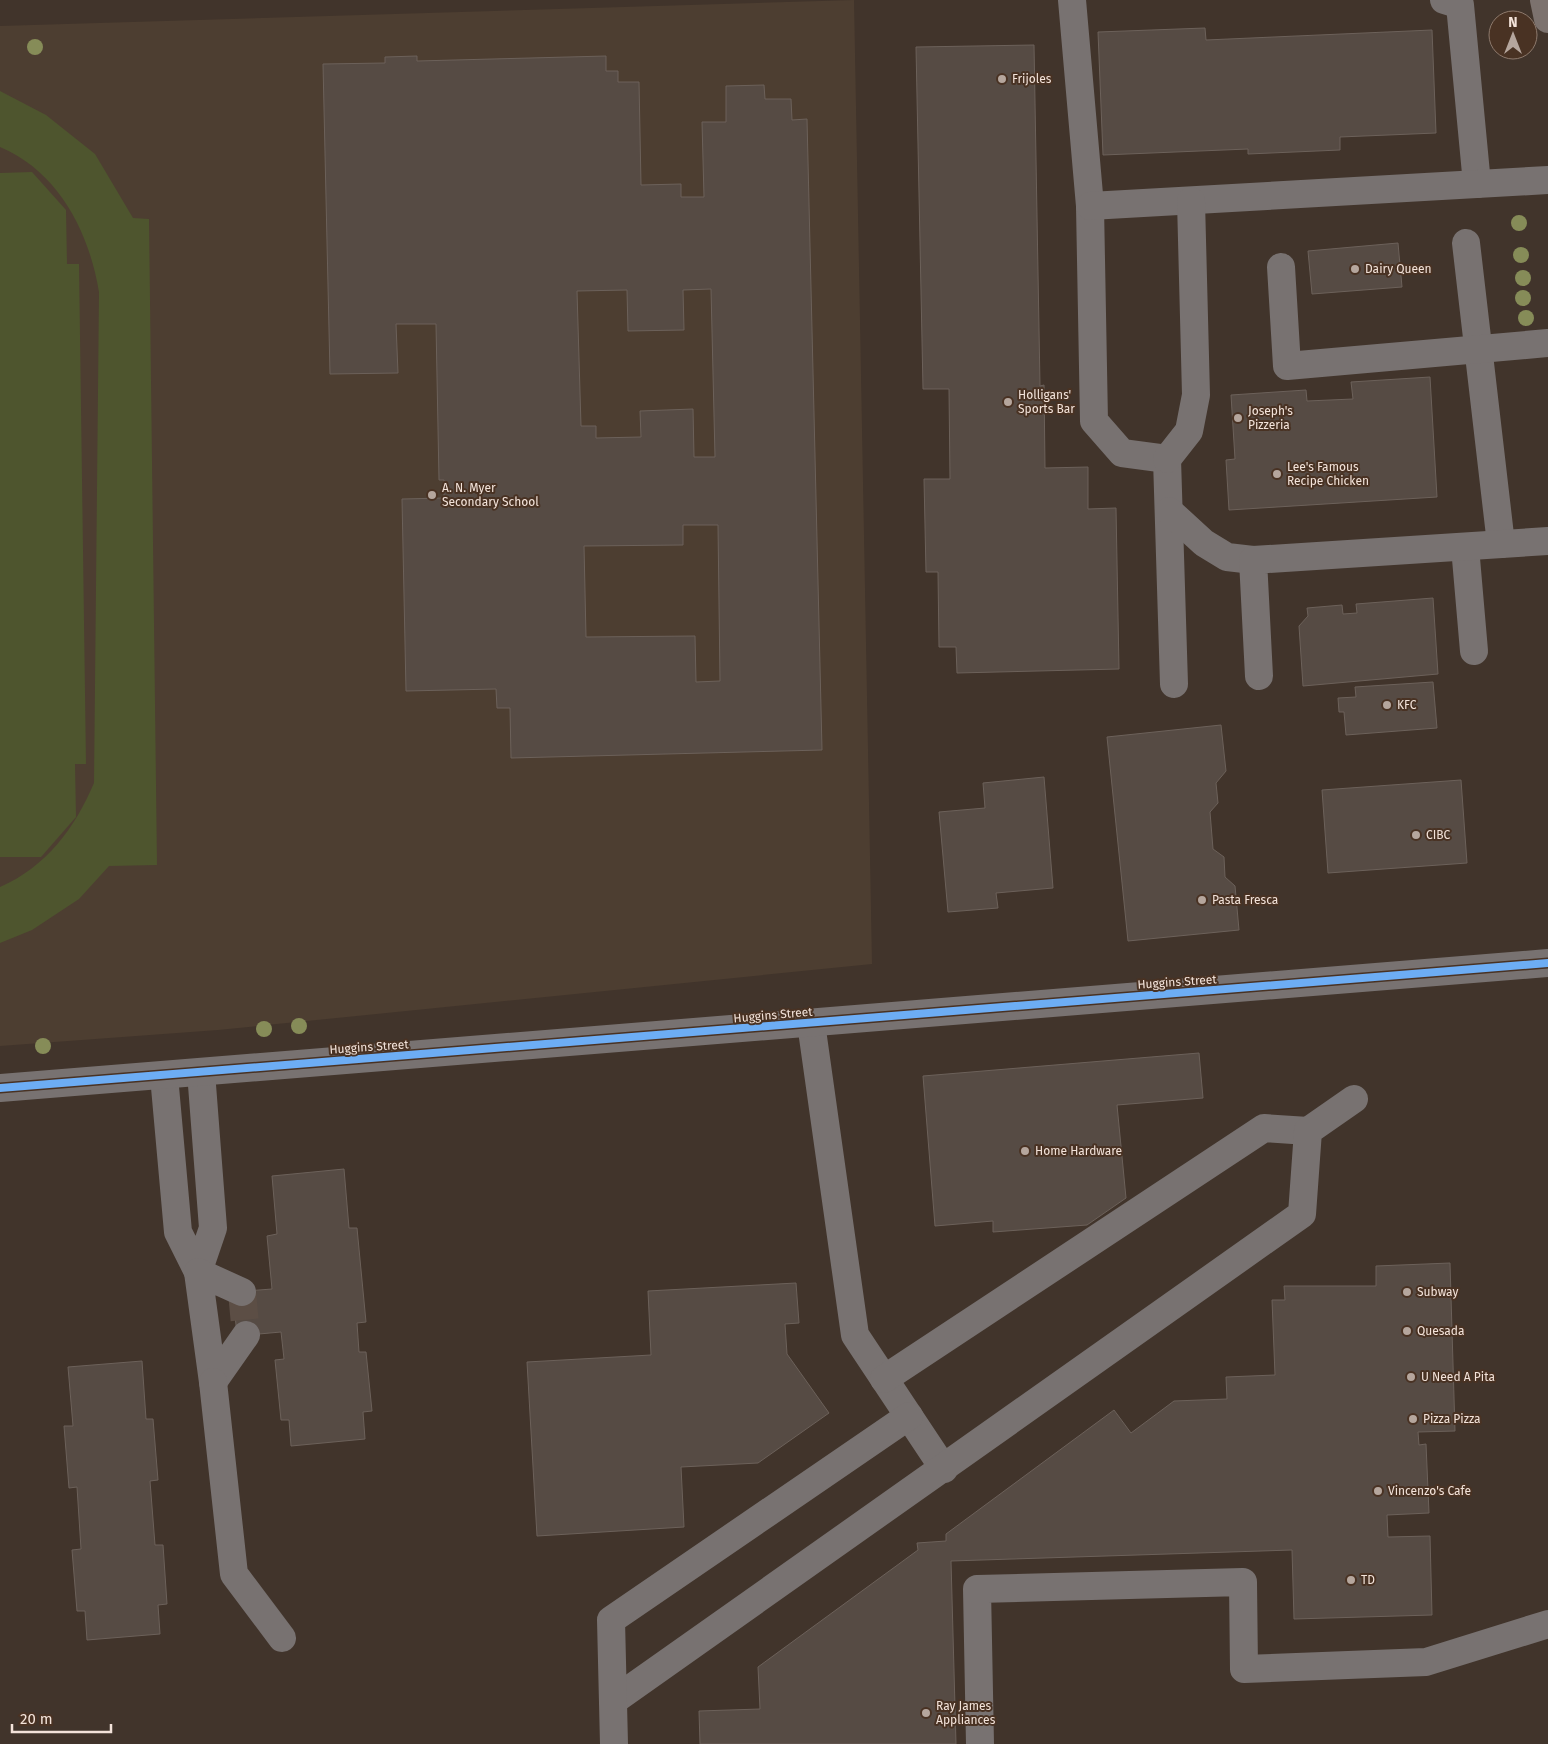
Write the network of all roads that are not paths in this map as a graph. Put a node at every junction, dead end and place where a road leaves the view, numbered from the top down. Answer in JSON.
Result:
{"nodes":[{"id":1,"x":1072,"y":0,"type":"edge"},
{"id":2,"x":1544,"y":0,"type":"edge"},
{"id":3,"x":1452,"y":2,"type":"edge"},
{"id":4,"x":1548,"y":19,"type":"edge"},
{"id":5,"x":1548,"y":180,"type":"edge"},
{"id":6,"x":1476,"y":184,"type":"junction"},
{"id":7,"x":1191,"y":201,"type":"junction"},
{"id":8,"x":1090,"y":206,"type":"junction"},
{"id":9,"x":1466,"y":243,"type":"dead end"},
{"id":10,"x":1281,"y":267,"type":"dead end"},
{"id":11,"x":1548,"y":344,"type":"edge"},
{"id":12,"x":1479,"y":348,"type":"junction"},
{"id":13,"x":1167,"y":459,"type":"junction"},
{"id":14,"x":1169,"y":511,"type":"junction"},
{"id":15,"x":1548,"y":541,"type":"edge"},
{"id":16,"x":1501,"y":544,"type":"junction"},
{"id":17,"x":1465,"y":547,"type":"junction"},
{"id":18,"x":1253,"y":560,"type":"junction"},
{"id":19,"x":1474,"y":651,"type":"dead end"},
{"id":20,"x":1259,"y":676,"type":"dead end"},
{"id":21,"x":1174,"y":684,"type":"dead end"},
{"id":22,"x":1548,"y":963,"type":"edge"},
{"id":23,"x":811,"y":1023,"type":"junction"},
{"id":24,"x":201,"y":1072,"type":"junction"},
{"id":25,"x":164,"y":1076,"type":"junction"},
{"id":26,"x":0,"y":1088,"type":"edge"},
{"id":27,"x":1354,"y":1099,"type":"dead end"},
{"id":28,"x":1308,"y":1131,"type":"junction"},
{"id":29,"x":198,"y":1272,"type":"junction"},
{"id":30,"x":242,"y":1292,"type":"dead end"},
{"id":31,"x":246,"y":1335,"type":"tunnel mouth"},
{"id":32,"x":884,"y":1379,"type":"junction"},
{"id":33,"x":213,"y":1382,"type":"junction"},
{"id":34,"x":909,"y":1416,"type":"junction"},
{"id":35,"x":944,"y":1469,"type":"junction"},
{"id":36,"x":1548,"y":1624,"type":"edge"},
{"id":37,"x":282,"y":1638,"type":"dead end"},
{"id":38,"x":613,"y":1701,"type":"junction"},
{"id":39,"x":614,"y":1744,"type":"edge"},
{"id":40,"x":980,"y":1744,"type":"edge"}],
"edges":[{"from":1,"to":8,"type":"street"},
{"from":2,"to":4,"type":"main road"},
{"from":3,"to":6,"type":"street"},
{"from":5,"to":6,"type":"street"},
{"from":6,"to":7,"type":"street"},
{"from":7,"to":8,"type":"street"},
{"from":7,"to":13,"type":"street"},
{"from":8,"to":13,"type":"street"},
{"from":9,"to":12,"type":"street"},
{"from":10,"to":12,"type":"street"},
{"from":11,"to":12,"type":"street"},
{"from":12,"to":16,"type":"street"},
{"from":13,"to":14,"type":"street"},
{"from":14,"to":18,"type":"street"},
{"from":14,"to":21,"type":"street"},
{"from":15,"to":16,"type":"street"},
{"from":16,"to":17,"type":"street"},
{"from":17,"to":18,"type":"street"},
{"from":17,"to":19,"type":"street"},
{"from":18,"to":20,"type":"street"},
{"from":22,"to":23,"type":"street","name":"Huggins Street"},
{"from":23,"to":24,"type":"street","name":"Huggins Street"},
{"from":23,"to":32,"type":"street"},
{"from":24,"to":25,"type":"street","name":"Huggins Street"},
{"from":24,"to":29,"type":"street"},
{"from":25,"to":26,"type":"street","name":"Huggins Street"},
{"from":25,"to":29,"type":"street"},
{"from":27,"to":28,"type":"street"},
{"from":28,"to":32,"type":"street"},
{"from":28,"to":35,"type":"street"},
{"from":29,"to":30,"type":"street"},
{"from":29,"to":33,"type":"street"},
{"from":31,"to":33,"type":"street"},
{"from":32,"to":34,"type":"street"},
{"from":33,"to":37,"type":"street"},
{"from":34,"to":35,"type":"street"},
{"from":34,"to":38,"type":"street"},
{"from":35,"to":38,"type":"street"},
{"from":36,"to":40,"type":"street"},
{"from":38,"to":39,"type":"street"}]}
